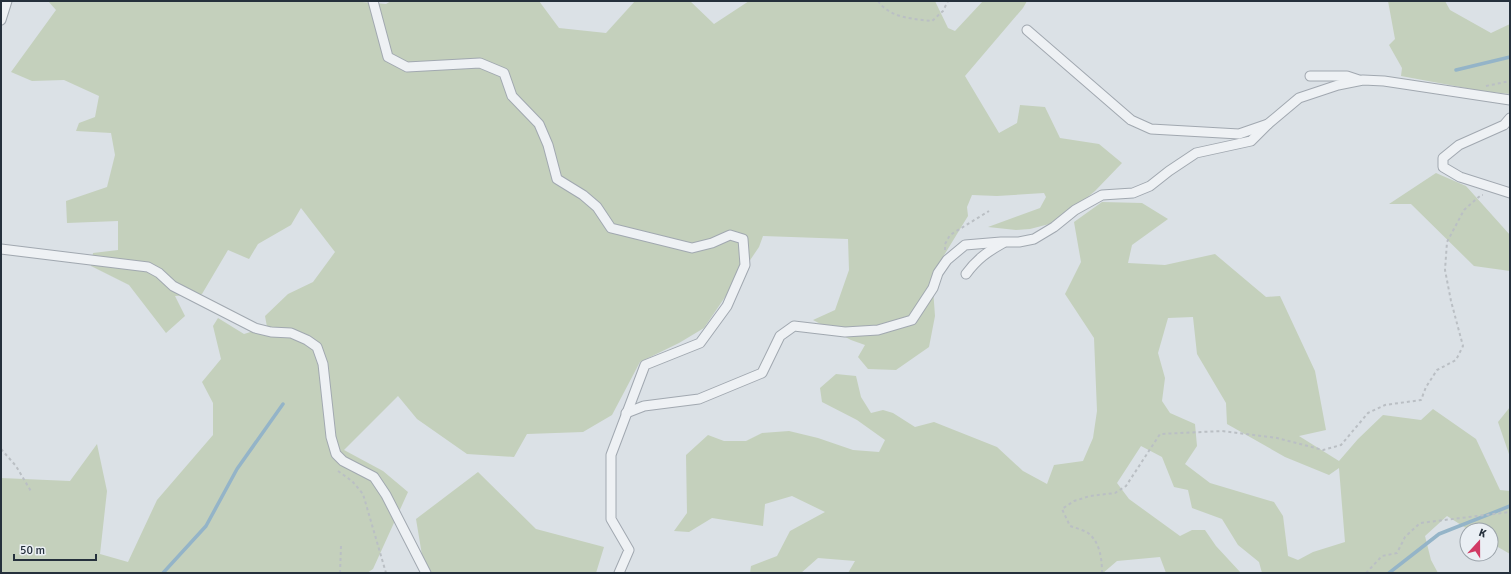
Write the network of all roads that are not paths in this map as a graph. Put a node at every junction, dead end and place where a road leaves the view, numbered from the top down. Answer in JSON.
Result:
{"nodes":[{"id":1,"x":7,"y":1,"type":"edge"},
{"id":2,"x":372,"y":1,"type":"edge"},
{"id":3,"x":1,"y":20,"type":"edge"},
{"id":4,"x":1027,"y":30,"type":"dead end"},
{"id":5,"x":1310,"y":76,"type":"dead end"},
{"id":6,"x":1363,"y":80,"type":"junction"},
{"id":7,"x":1510,"y":100,"type":"edge"},
{"id":8,"x":1510,"y":118,"type":"edge"},
{"id":9,"x":1268,"y":124,"type":"junction"},
{"id":10,"x":1510,"y":193,"type":"edge"},
{"id":11,"x":1006,"y":242,"type":"junction"},
{"id":12,"x":1,"y":249,"type":"edge"},
{"id":13,"x":966,"y":274,"type":"dead end"},
{"id":14,"x":626,"y":413,"type":"junction"},
{"id":15,"x":426,"y":573,"type":"edge"},
{"id":16,"x":619,"y":573,"type":"edge"}],
"edges":[{"from":1,"to":3,"type":"street"},
{"from":2,"to":14,"type":"street"},
{"from":4,"to":9,"type":"street"},
{"from":5,"to":6,"type":"street"},
{"from":6,"to":7,"type":"street"},
{"from":6,"to":9,"type":"street"},
{"from":8,"to":10,"type":"street"},
{"from":9,"to":11,"type":"street"},
{"from":11,"to":13,"type":"street"},
{"from":11,"to":14,"type":"street"},
{"from":12,"to":15,"type":"street"},
{"from":14,"to":16,"type":"street"}]}
